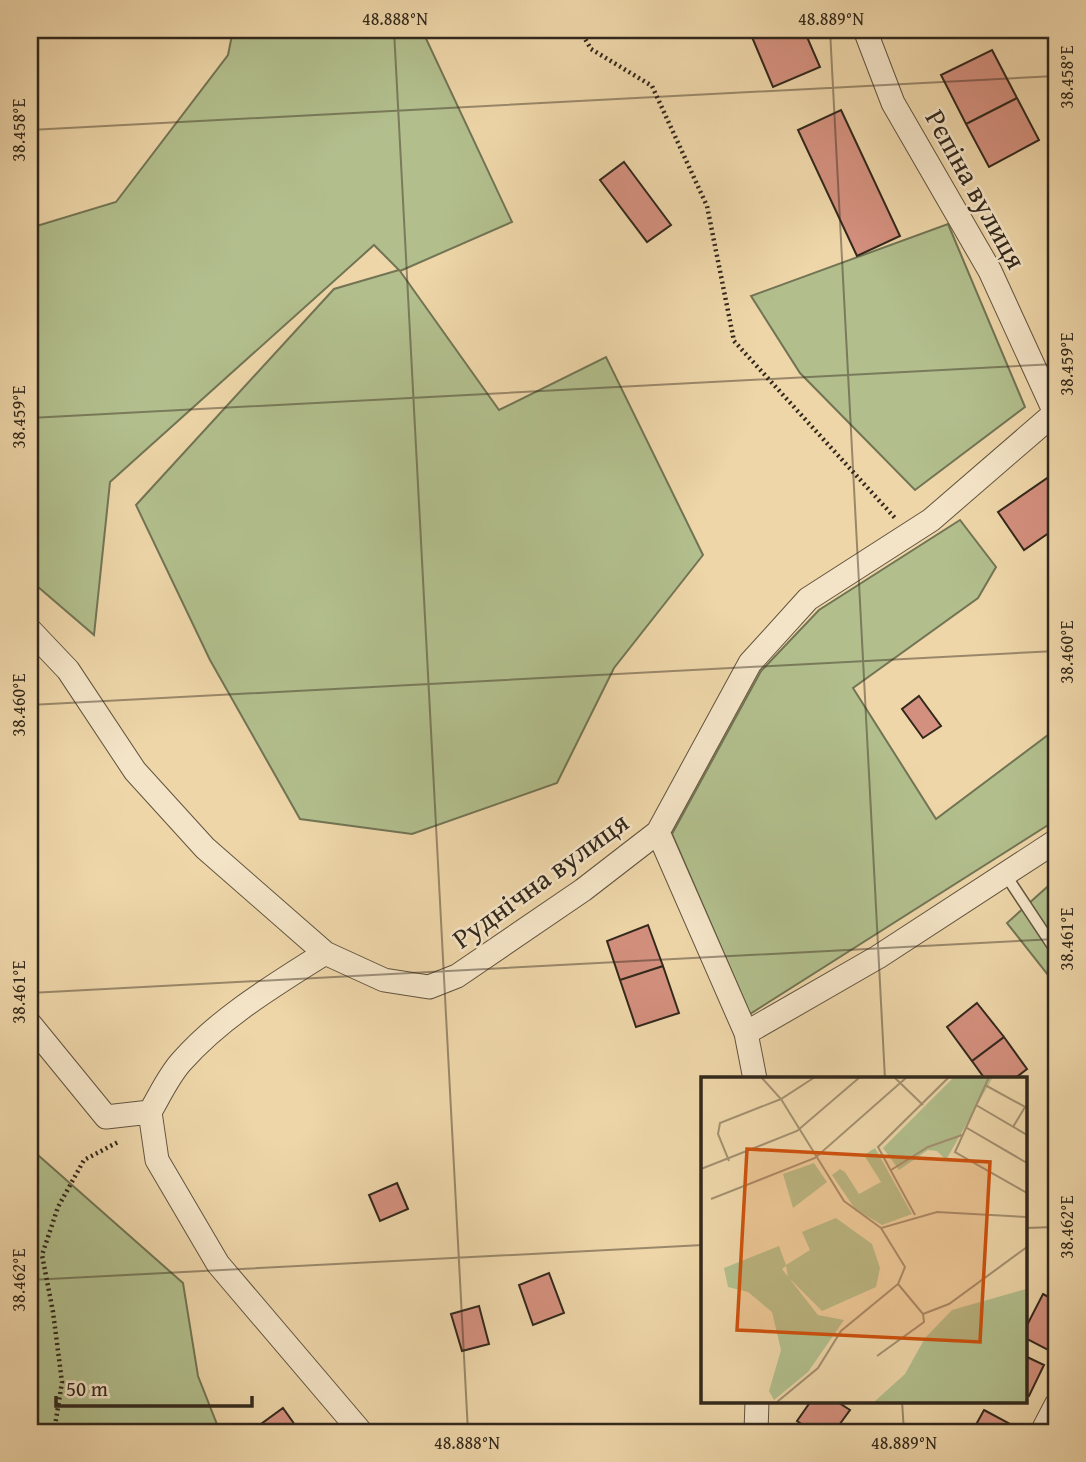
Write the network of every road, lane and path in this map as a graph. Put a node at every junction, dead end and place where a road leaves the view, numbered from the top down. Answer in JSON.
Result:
{"nodes":[{"id":1,"x":580,"y":30,"type":"edge"},
{"id":2,"x":865,"y":30,"type":"edge"},
{"id":3,"x":1056,"y":413,"type":"edge"},
{"id":4,"x":910,"y":534,"type":"junction"},
{"id":5,"x":30,"y":630,"type":"edge"},
{"id":6,"x":658,"y":832,"type":"junction"},
{"id":7,"x":1056,"y":841,"type":"edge"},
{"id":8,"x":1005,"y":874,"type":"junction"},
{"id":9,"x":1056,"y":951,"type":"edge"},
{"id":10,"x":325,"y":953,"type":"junction"},
{"id":11,"x":30,"y":1024,"type":"edge"},
{"id":12,"x":746,"y":1032,"type":"junction"},
{"id":13,"x":755,"y":1077,"type":"edge"},
{"id":14,"x":150,"y":1112,"type":"junction"},
{"id":15,"x":757,"y":1402,"type":"edge"},
{"id":16,"x":1056,"y":1405,"type":"edge"},
{"id":17,"x":54,"y":1432,"type":"edge"},
{"id":18,"x":361,"y":1432,"type":"edge"},
{"id":19,"x":756,"y":1432,"type":"edge"},
{"id":20,"x":1042,"y":1432,"type":"edge"}],
"edges":[{"from":1,"to":4,"type":"path"},
{"from":2,"to":3,"type":"street","name":"Рєпіна вулиця"},
{"from":3,"to":4,"type":"street"},
{"from":4,"to":6,"type":"street"},
{"from":5,"to":10,"type":"street","name":"Руднічна вулиця"},
{"from":6,"to":10,"type":"street","name":"Руднічна вулиця"},
{"from":6,"to":12,"type":"street","name":"Руднічна вулиця"},
{"from":7,"to":8,"type":"street"},
{"from":8,"to":9,"type":"lane"},
{"from":8,"to":12,"type":"street"},
{"from":10,"to":14,"type":"street"},
{"from":11,"to":14,"type":"street"},
{"from":12,"to":13,"type":"street","name":"Руднічна вулиця"},
{"from":14,"to":17,"type":"path"},
{"from":14,"to":18,"type":"street"},
{"from":15,"to":19,"type":"street"},
{"from":16,"to":20,"type":"street"}]}
